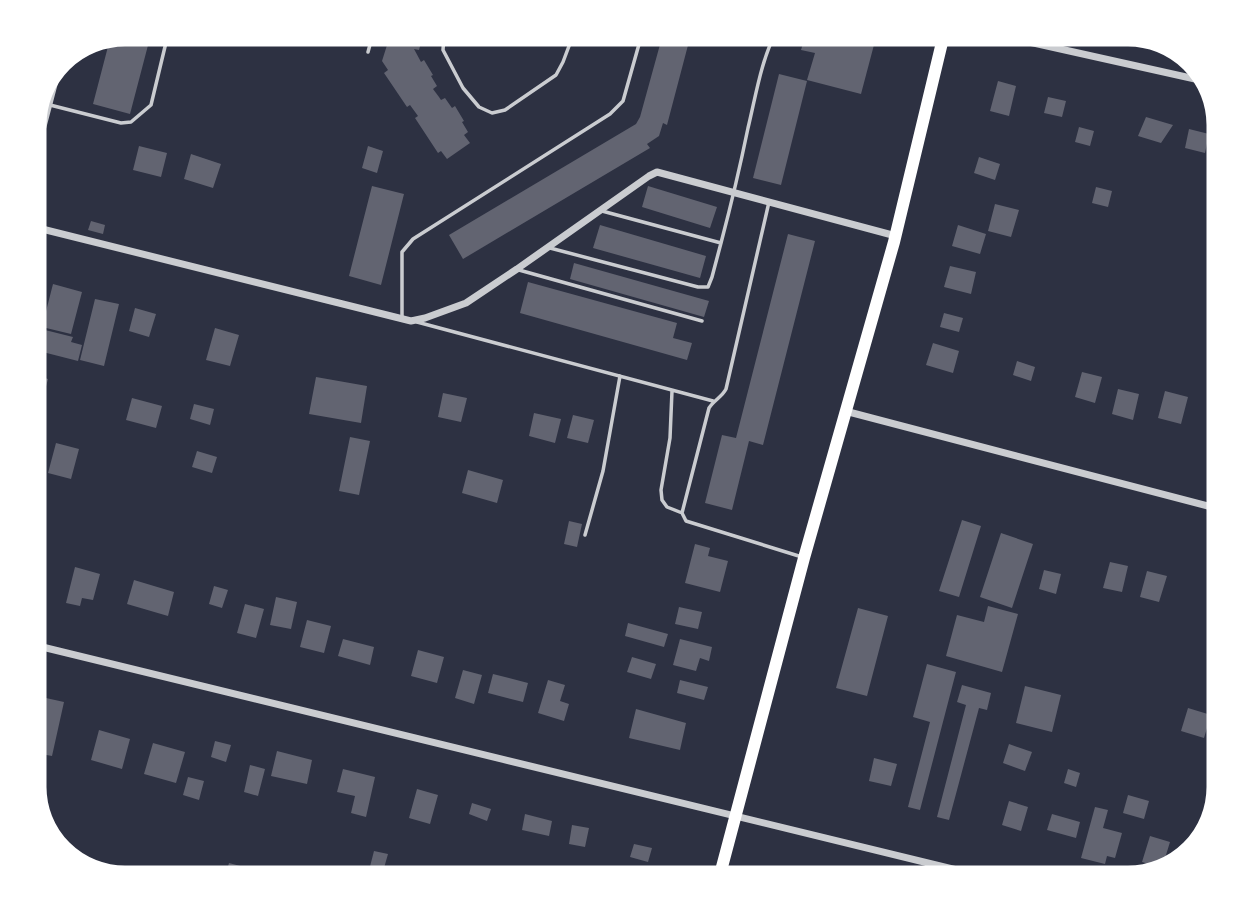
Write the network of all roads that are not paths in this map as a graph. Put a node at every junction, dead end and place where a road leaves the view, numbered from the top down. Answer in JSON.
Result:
{"nodes":[{"id":1,"x":166,"y":42,"type":"edge"},
{"id":2,"x":371,"y":42,"type":"edge"},
{"id":3,"x":444,"y":42,"type":"edge"},
{"id":4,"x":571,"y":42,"type":"edge"},
{"id":5,"x":640,"y":42,"type":"edge"},
{"id":6,"x":771,"y":42,"type":"edge"},
{"id":7,"x":942,"y":42,"type":"edge"},
{"id":8,"x":1029,"y":42,"type":"edge"},
{"id":9,"x":368,"y":52,"type":"dead end"},
{"id":10,"x":1197,"y":79,"type":"edge"},
{"id":11,"x":55,"y":81,"type":"edge"},
{"id":12,"x":49,"y":105,"type":"junction"},
{"id":13,"x":42,"y":131,"type":"edge"},
{"id":14,"x":734,"y":192,"type":"junction"},
{"id":15,"x":769,"y":202,"type":"junction"},
{"id":16,"x":600,"y":210,"type":"junction"},
{"id":17,"x":42,"y":229,"type":"edge"},
{"id":18,"x":895,"y":236,"type":"junction"},
{"id":19,"x":720,"y":243,"type":"junction"},
{"id":20,"x":548,"y":247,"type":"junction"},
{"id":21,"x":517,"y":270,"type":"junction"},
{"id":22,"x":402,"y":320,"type":"junction"},
{"id":23,"x":411,"y":321,"type":"junction"},
{"id":24,"x":702,"y":321,"type":"dead end"},
{"id":25,"x":621,"y":376,"type":"junction"},
{"id":26,"x":672,"y":391,"type":"junction"},
{"id":27,"x":713,"y":401,"type":"junction"},
{"id":28,"x":845,"y":411,"type":"junction"},
{"id":29,"x":1211,"y":507,"type":"edge"},
{"id":30,"x":682,"y":513,"type":"junction"},
{"id":31,"x":585,"y":535,"type":"dead end"},
{"id":32,"x":804,"y":558,"type":"junction"},
{"id":33,"x":42,"y":646,"type":"edge"},
{"id":34,"x":736,"y":816,"type":"junction"},
{"id":35,"x":721,"y":870,"type":"edge"},
{"id":36,"x":957,"y":870,"type":"edge"}],
"edges":[{"from":1,"to":12,"type":"lane"},
{"from":2,"to":9,"type":"lane"},
{"from":3,"to":4,"type":"lane"},
{"from":5,"to":22,"type":"lane"},
{"from":6,"to":14,"type":"lane"},
{"from":7,"to":18,"type":"main road"},
{"from":8,"to":10,"type":"street"},
{"from":11,"to":12,"type":"street"},
{"from":12,"to":13,"type":"street"},
{"from":14,"to":15,"type":"street"},
{"from":14,"to":16,"type":"street"},
{"from":14,"to":19,"type":"lane"},
{"from":15,"to":18,"type":"street"},
{"from":15,"to":27,"type":"lane"},
{"from":16,"to":19,"type":"lane"},
{"from":16,"to":20,"type":"street"},
{"from":17,"to":22,"type":"street"},
{"from":18,"to":28,"type":"main road"},
{"from":19,"to":20,"type":"lane"},
{"from":20,"to":21,"type":"street"},
{"from":21,"to":23,"type":"street"},
{"from":21,"to":24,"type":"lane"},
{"from":22,"to":23,"type":"street"},
{"from":23,"to":25,"type":"lane"},
{"from":25,"to":26,"type":"lane"},
{"from":25,"to":31,"type":"lane"},
{"from":26,"to":27,"type":"lane"},
{"from":26,"to":30,"type":"lane"},
{"from":27,"to":30,"type":"lane"},
{"from":28,"to":29,"type":"street"},
{"from":28,"to":32,"type":"main road"},
{"from":30,"to":32,"type":"lane"},
{"from":32,"to":34,"type":"main road"},
{"from":33,"to":34,"type":"street"},
{"from":34,"to":35,"type":"main road"},
{"from":34,"to":36,"type":"street"}]}
